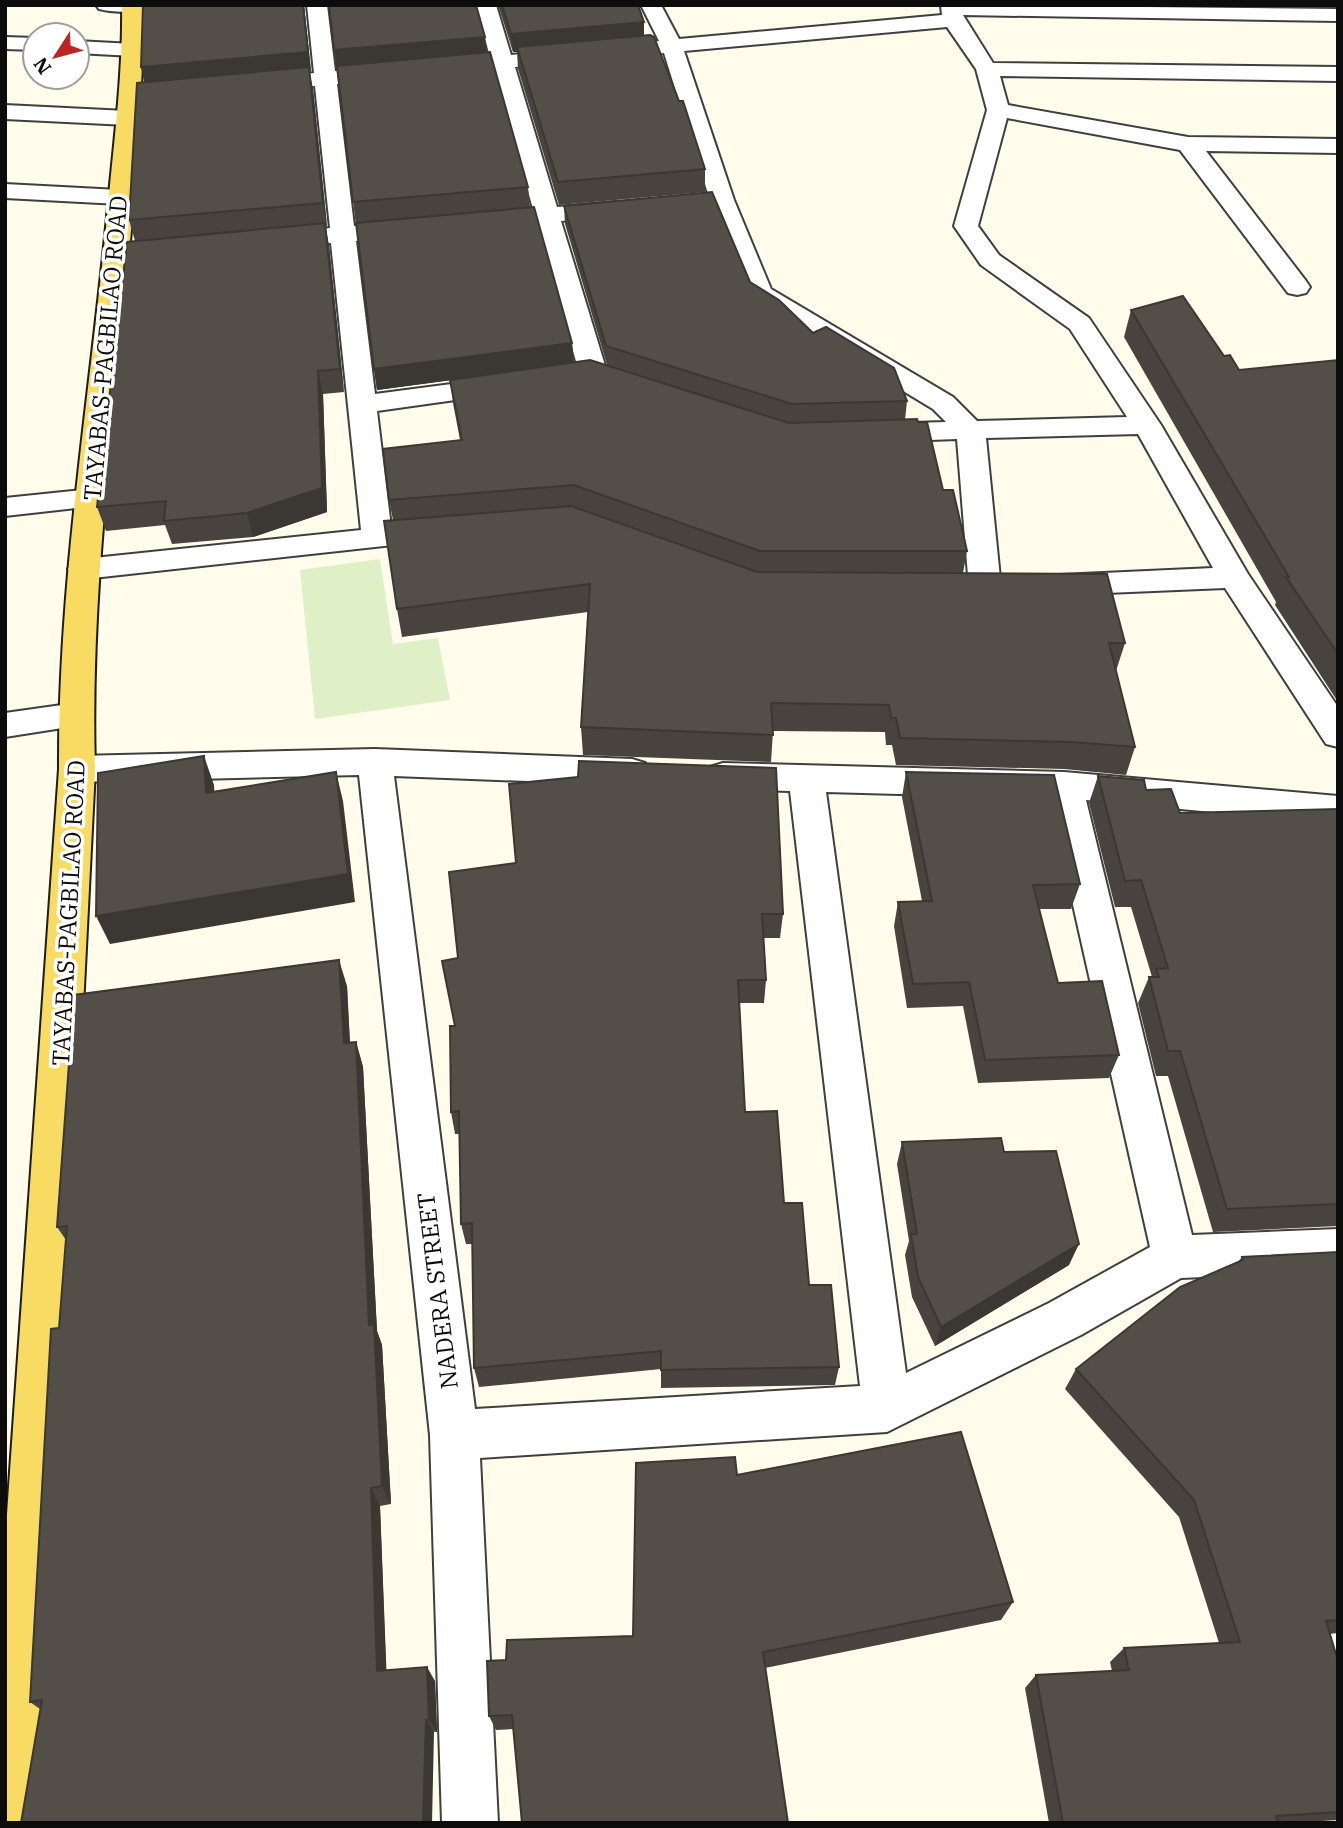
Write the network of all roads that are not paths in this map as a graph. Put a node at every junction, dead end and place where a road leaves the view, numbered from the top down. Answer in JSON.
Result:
{"nodes":[{"id":1,"x":317,"y":5,"type":"edge"},
{"id":2,"x":486,"y":5,"type":"edge"},
{"id":3,"x":651,"y":5,"type":"edge"},
{"id":4,"x":123,"y":6,"type":"edge"},
{"id":5,"x":953,"y":11,"type":"edge"},
{"id":6,"x":1338,"y":15,"type":"edge"},
{"id":7,"x":672,"y":46,"type":"junction"},
{"id":8,"x":91,"y":48,"type":"edge"},
{"id":9,"x":132,"y":50,"type":"junction"},
{"id":10,"x":503,"y":62,"type":"junction"},
{"id":11,"x":987,"y":69,"type":"junction"},
{"id":12,"x":1338,"y":75,"type":"edge"},
{"id":13,"x":326,"y":78,"type":"junction"},
{"id":14,"x":233,"y":87,"type":"edge"},
{"id":15,"x":136,"y":103,"type":"junction"},
{"id":16,"x":998,"y":110,"type":"junction"},
{"id":17,"x":5,"y":112,"type":"edge"},
{"id":18,"x":1188,"y":144,"type":"junction"},
{"id":19,"x":1338,"y":146,"type":"edge"},
{"id":20,"x":5,"y":191,"type":"edge"},
{"id":21,"x":119,"y":197,"type":"junction"},
{"id":22,"x":722,"y":200,"type":"junction"},
{"id":23,"x":695,"y":202,"type":"edge"},
{"id":24,"x":641,"y":207,"type":"edge"},
{"id":25,"x":548,"y":216,"type":"junction"},
{"id":26,"x":466,"y":223,"type":"edge"},
{"id":27,"x":425,"y":227,"type":"edge"},
{"id":28,"x":343,"y":234,"type":"junction"},
{"id":29,"x":250,"y":243,"type":"edge"},
{"id":30,"x":1297,"y":287,"type":"dead end"},
{"id":31,"x":593,"y":376,"type":"edge"},
{"id":32,"x":525,"y":382,"type":"edge"},
{"id":33,"x":363,"y":404,"type":"junction"},
{"id":34,"x":1147,"y":425,"type":"junction"},
{"id":35,"x":971,"y":432,"type":"junction"},
{"id":36,"x":853,"y":434,"type":"edge"},
{"id":37,"x":92,"y":498,"type":"junction"},
{"id":38,"x":5,"y":507,"type":"edge"},
{"id":39,"x":470,"y":530,"type":"edge"},
{"id":40,"x":377,"y":537,"type":"junction"},
{"id":41,"x":84,"y":569,"type":"junction"},
{"id":42,"x":1234,"y":577,"type":"junction"},
{"id":43,"x":76,"y":715,"type":"junction"},
{"id":44,"x":5,"y":725,"type":"edge"},
{"id":45,"x":1338,"y":735,"type":"edge"},
{"id":46,"x":375,"y":762,"type":"junction"},
{"id":47,"x":77,"y":769,"type":"junction"},
{"id":48,"x":806,"y":779,"type":"junction"},
{"id":49,"x":1064,"y":785,"type":"junction"},
{"id":50,"x":1338,"y":810,"type":"edge"},
{"id":51,"x":1338,"y":1250,"type":"edge"},
{"id":52,"x":1175,"y":1257,"type":"junction"},
{"id":53,"x":887,"y":1408,"type":"junction"},
{"id":54,"x":454,"y":1435,"type":"junction"},
{"id":55,"x":13,"y":1823,"type":"edge"},
{"id":56,"x":470,"y":1823,"type":"edge"}],
"edges":[{"from":1,"to":13,"type":"street"},
{"from":2,"to":10,"type":"street"},
{"from":3,"to":7,"type":"street"},
{"from":4,"to":9,"type":"main road","name":"TAYABAS-PAGBILAO ROAD"},
{"from":5,"to":6,"type":"street"},
{"from":5,"to":7,"type":"street"},
{"from":5,"to":11,"type":"street"},
{"from":7,"to":10,"type":"street"},
{"from":7,"to":22,"type":"street"},
{"from":8,"to":9,"type":"street"},
{"from":9,"to":15,"type":"main road","name":"TAYABAS-PAGBILAO ROAD"},
{"from":10,"to":13,"type":"street"},
{"from":10,"to":25,"type":"street"},
{"from":11,"to":12,"type":"street"},
{"from":11,"to":16,"type":"street"},
{"from":13,"to":14,"type":"street"},
{"from":13,"to":28,"type":"street"},
{"from":15,"to":17,"type":"street"},
{"from":15,"to":21,"type":"main road","name":"TAYABAS-PAGBILAO ROAD"},
{"from":16,"to":18,"type":"street"},
{"from":16,"to":34,"type":"street"},
{"from":18,"to":19,"type":"street"},
{"from":18,"to":30,"type":"street"},
{"from":20,"to":21,"type":"street"},
{"from":21,"to":37,"type":"main road","name":"TAYABAS-PAGBILAO ROAD"},
{"from":22,"to":23,"type":"street"},
{"from":22,"to":35,"type":"street"},
{"from":24,"to":25,"type":"street"},
{"from":25,"to":26,"type":"street"},
{"from":25,"to":31,"type":"street"},
{"from":27,"to":28,"type":"street"},
{"from":28,"to":29,"type":"street"},
{"from":28,"to":33,"type":"street"},
{"from":32,"to":33,"type":"street"},
{"from":33,"to":40,"type":"street"},
{"from":34,"to":35,"type":"street"},
{"from":34,"to":42,"type":"street"},
{"from":35,"to":36,"type":"street"},
{"from":35,"to":42,"type":"street"},
{"from":37,"to":38,"type":"street"},
{"from":37,"to":41,"type":"main road","name":"TAYABAS-PAGBILAO ROAD"},
{"from":39,"to":40,"type":"street"},
{"from":40,"to":41,"type":"street"},
{"from":41,"to":43,"type":"main road","name":"TAYABAS-PAGBILAO ROAD"},
{"from":42,"to":45,"type":"street"},
{"from":43,"to":44,"type":"street"},
{"from":43,"to":47,"type":"main road","name":"TAYABAS-PAGBILAO ROAD"},
{"from":46,"to":47,"type":"street"},
{"from":46,"to":48,"type":"street"},
{"from":46,"to":54,"type":"street","name":"NADERA STREET"},
{"from":47,"to":55,"type":"main road","name":"TAYABAS-PAGBILAO ROAD"},
{"from":48,"to":49,"type":"street"},
{"from":48,"to":53,"type":"street"},
{"from":49,"to":50,"type":"street"},
{"from":49,"to":52,"type":"street"},
{"from":51,"to":52,"type":"street"},
{"from":52,"to":53,"type":"street"},
{"from":53,"to":54,"type":"street"},
{"from":54,"to":56,"type":"street","name":"NADERA STREET"}]}
